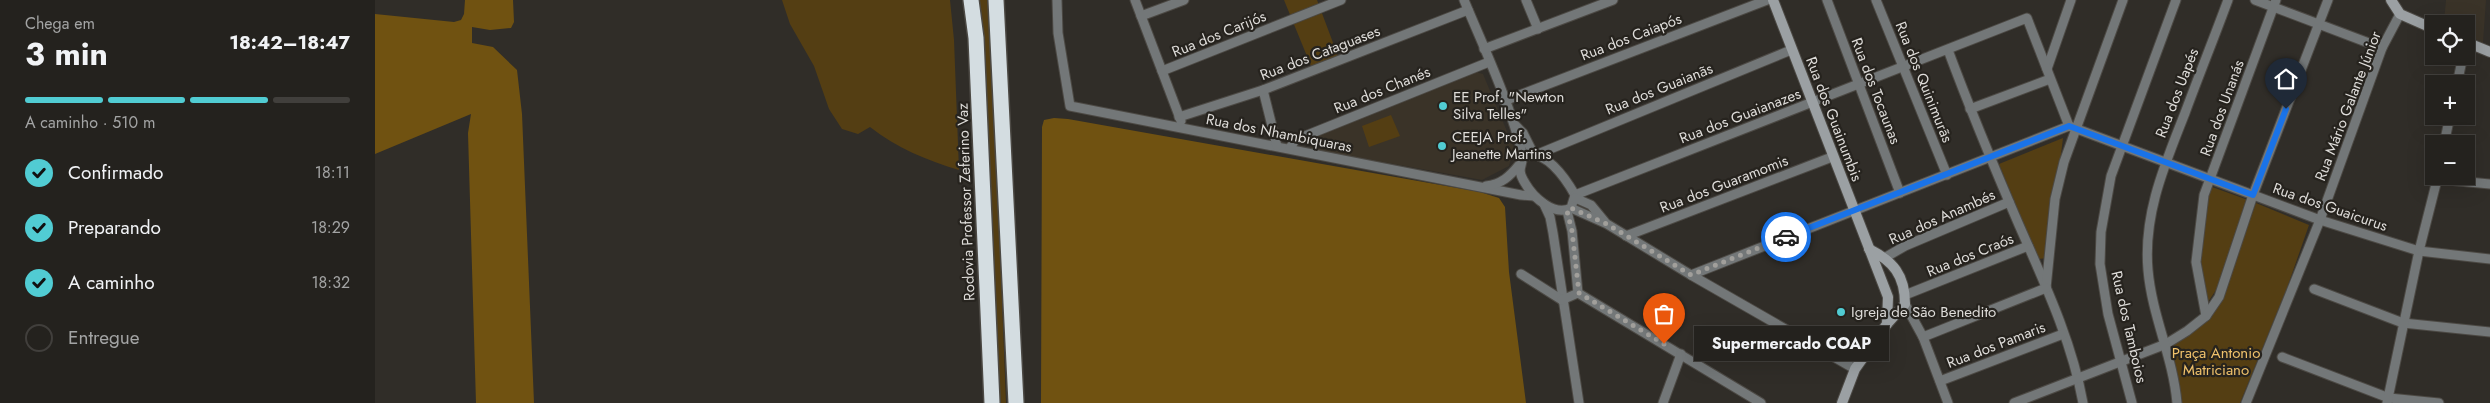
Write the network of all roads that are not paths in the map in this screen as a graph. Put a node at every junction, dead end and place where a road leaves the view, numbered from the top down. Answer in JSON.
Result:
{"nodes":[{"id":1,"x":971,"y":0,"type":"edge"},
{"id":2,"x":996,"y":0,"type":"edge"},
{"id":3,"x":1057,"y":0,"type":"edge"},
{"id":4,"x":1135,"y":0,"type":"edge"},
{"id":5,"x":1184,"y":0,"type":"edge"},
{"id":6,"x":1341,"y":0,"type":"edge"},
{"id":7,"x":1464,"y":0,"type":"edge"},
{"id":8,"x":1526,"y":0,"type":"edge"},
{"id":9,"x":1613,"y":0,"type":"edge"},
{"id":10,"x":1767,"y":0,"type":"edge"},
{"id":11,"x":1773,"y":0,"type":"edge"},
{"id":12,"x":1827,"y":0,"type":"edge"},
{"id":13,"x":1876,"y":0,"type":"edge"},
{"id":14,"x":2071,"y":0,"type":"edge"},
{"id":15,"x":2123,"y":0,"type":"edge"},
{"id":16,"x":2176,"y":0,"type":"edge"},
{"id":17,"x":2228,"y":0,"type":"edge"},
{"id":18,"x":2255,"y":0,"type":"edge"},
{"id":19,"x":2328,"y":0,"type":"edge"},
{"id":20,"x":2391,"y":0,"type":"edge"},
{"id":21,"x":1590,"y":4,"type":"edge"},
{"id":22,"x":2275,"y":4,"type":"edge"},
{"id":23,"x":1468,"y":10,"type":"junction"},
{"id":24,"x":2399,"y":14,"type":"junction"},
{"id":25,"x":1141,"y":16,"type":"junction"},
{"id":26,"x":2319,"y":24,"type":"junction"},
{"id":27,"x":2425,"y":25,"type":"edge"},
{"id":28,"x":1538,"y":29,"type":"junction"},
{"id":29,"x":2475,"y":46,"type":"edge"},
{"id":30,"x":2382,"y":48,"type":"junction"},
{"id":31,"x":1484,"y":49,"type":"junction"},
{"id":32,"x":1791,"y":50,"type":"junction"},
{"id":33,"x":1948,"y":50,"type":"junction"},
{"id":34,"x":2490,"y":52,"type":"edge"},
{"id":35,"x":1489,"y":62,"type":"junction"},
{"id":36,"x":1903,"y":68,"type":"junction"},
{"id":37,"x":2047,"y":68,"type":"junction"},
{"id":38,"x":1162,"y":72,"type":"junction"},
{"id":39,"x":2050,"y":79,"type":"junction"},
{"id":40,"x":1859,"y":85,"type":"junction"},
{"id":41,"x":1263,"y":90,"type":"junction"},
{"id":42,"x":1504,"y":101,"type":"junction"},
{"id":43,"x":1811,"y":103,"type":"junction"},
{"id":44,"x":1970,"y":109,"type":"junction"},
{"id":45,"x":1179,"y":117,"type":"junction"},
{"id":46,"x":1513,"y":123,"type":"junction"},
{"id":47,"x":2072,"y":127,"type":"junction"},
{"id":48,"x":1185,"y":129,"type":"junction"},
{"id":49,"x":1277,"y":146,"type":"junction"},
{"id":50,"x":2123,"y":146,"type":"junction"},
{"id":51,"x":1290,"y":148,"type":"junction"},
{"id":52,"x":1535,"y":153,"type":"junction"},
{"id":53,"x":1832,"y":157,"type":"junction"},
{"id":54,"x":1990,"y":158,"type":"junction"},
{"id":55,"x":1521,"y":161,"type":"junction"},
{"id":56,"x":2166,"y":162,"type":"junction"},
{"id":57,"x":1947,"y":174,"type":"junction"},
{"id":58,"x":2211,"y":179,"type":"junction"},
{"id":59,"x":2475,"y":182,"type":"edge"},
{"id":60,"x":2490,"y":184,"type":"edge"},
{"id":61,"x":2435,"y":185,"type":"edge"},
{"id":62,"x":1484,"y":186,"type":"junction"},
{"id":63,"x":1900,"y":193,"type":"junction"},
{"id":64,"x":2253,"y":195,"type":"junction"},
{"id":65,"x":1534,"y":196,"type":"junction"},
{"id":66,"x":1575,"y":197,"type":"junction"},
{"id":67,"x":2009,"y":202,"type":"junction"},
{"id":68,"x":1543,"y":204,"type":"junction"},
{"id":69,"x":1569,"y":210,"type":"junction"},
{"id":70,"x":1854,"y":211,"type":"junction"},
{"id":71,"x":2320,"y":220,"type":"junction"},
{"id":72,"x":1607,"y":224,"type":"junction"},
{"id":73,"x":1626,"y":236,"type":"junction"},
{"id":74,"x":2028,"y":246,"type":"junction"},
{"id":75,"x":1869,"y":249,"type":"junction"},
{"id":76,"x":2419,"y":251,"type":"junction"},
{"id":77,"x":1886,"y":257,"type":"junction"},
{"id":78,"x":2490,"y":259,"type":"edge"},
{"id":79,"x":1521,"y":274,"type":"dead end"},
{"id":80,"x":1691,"y":275,"type":"junction"},
{"id":81,"x":2046,"y":288,"type":"junction"},
{"id":82,"x":2314,"y":289,"type":"dead end"},
{"id":83,"x":1579,"y":293,"type":"junction"},
{"id":84,"x":1563,"y":300,"type":"junction"},
{"id":85,"x":1905,"y":300,"type":"junction"},
{"id":86,"x":2206,"y":316,"type":"junction"},
{"id":87,"x":2403,"y":323,"type":"junction"},
{"id":88,"x":1887,"y":324,"type":"junction"},
{"id":89,"x":2490,"y":332,"type":"edge"},
{"id":90,"x":2063,"y":334,"type":"junction"},
{"id":91,"x":1923,"y":337,"type":"junction"},
{"id":92,"x":2166,"y":344,"type":"junction"},
{"id":93,"x":1681,"y":354,"type":"junction"},
{"id":94,"x":2281,"y":357,"type":"dead end"},
{"id":95,"x":2122,"y":360,"type":"junction"},
{"id":96,"x":1855,"y":369,"type":"junction"},
{"id":97,"x":2078,"y":379,"type":"junction"},
{"id":98,"x":1940,"y":381,"type":"junction"},
{"id":99,"x":1944,"y":393,"type":"junction"},
{"id":100,"x":2388,"y":400,"type":"edge"},
{"id":101,"x":1756,"y":402,"type":"edge"},
{"id":102,"x":992,"y":403,"type":"edge"},
{"id":103,"x":1016,"y":403,"type":"edge"},
{"id":104,"x":1579,"y":403,"type":"edge"},
{"id":105,"x":1663,"y":403,"type":"edge"},
{"id":106,"x":1842,"y":403,"type":"edge"},
{"id":107,"x":1937,"y":403,"type":"edge"},
{"id":108,"x":1948,"y":403,"type":"edge"},
{"id":109,"x":2014,"y":403,"type":"edge"},
{"id":110,"x":2083,"y":403,"type":"edge"},
{"id":111,"x":2132,"y":403,"type":"edge"},
{"id":112,"x":2177,"y":403,"type":"edge"},
{"id":113,"x":2246,"y":403,"type":"edge"},
{"id":114,"x":2439,"y":403,"type":"edge"}],
"edges":[{"from":1,"to":102,"type":"highway","name":"Rodovia Professor Zeferino Vaz"},
{"from":2,"to":103,"type":"highway"},
{"from":3,"to":48,"type":"street","name":"Rua dos Nhambiquaras"},
{"from":4,"to":25,"type":"street"},
{"from":5,"to":25,"type":"street"},
{"from":6,"to":38,"type":"street","name":"Rua dos Carijós"},
{"from":7,"to":23,"type":"street"},
{"from":8,"to":28,"type":"street"},
{"from":9,"to":21,"type":"street"},
{"from":10,"to":42,"type":"street","name":"Rua dos Caiapós"},
{"from":11,"to":32,"type":"street","name":"Rua dos Guainumbis"},
{"from":12,"to":40,"type":"street","name":"Rua dos Tocaunas"},
{"from":13,"to":36,"type":"street","name":"Rua dos Quinimurãs"},
{"from":14,"to":37,"type":"street"},
{"from":15,"to":47,"type":"street"},
{"from":16,"to":50,"type":"street","name":"Rua dos Tamboios"},
{"from":17,"to":56,"type":"street","name":"Rua dos Uapés"},
{"from":18,"to":22,"type":"street"},
{"from":19,"to":26,"type":"street"},
{"from":20,"to":24,"type":"street"},
{"from":21,"to":28,"type":"street"},
{"from":22,"to":26,"type":"street"},
{"from":22,"to":58,"type":"street","name":"Rua dos Unanás"},
{"from":23,"to":31,"type":"street"},
{"from":23,"to":41,"type":"street","name":"Rua dos Cataguases"},
{"from":24,"to":27,"type":"street"},
{"from":24,"to":30,"type":"street","name":"Rua Mário Galante Júnior"},
{"from":25,"to":38,"type":"street"},
{"from":26,"to":30,"type":"street"},
{"from":26,"to":64,"type":"street"},
{"from":28,"to":31,"type":"street"},
{"from":29,"to":34,"type":"street"},
{"from":30,"to":71,"type":"street","name":"Rua Mário Galante Júnior"},
{"from":31,"to":35,"type":"street"},
{"from":32,"to":43,"type":"street","name":"Rua dos Guainumbis"},
{"from":32,"to":52,"type":"street","name":"Rua dos Guaianãs"},
{"from":33,"to":36,"type":"street","name":"Rua dos Guaianazes"},
{"from":33,"to":37,"type":"street","name":"Rua dos Guaianazes"},
{"from":33,"to":44,"type":"street"},
{"from":35,"to":42,"type":"street"},
{"from":35,"to":51,"type":"street","name":"Rua dos Chanés"},
{"from":36,"to":40,"type":"street","name":"Rua dos Guaianazes"},
{"from":36,"to":57,"type":"street","name":"Rua dos Quinimurãs"},
{"from":37,"to":39,"type":"street"},
{"from":38,"to":45,"type":"street"},
{"from":39,"to":44,"type":"street"},
{"from":39,"to":47,"type":"street"},
{"from":40,"to":43,"type":"street","name":"Rua dos Guaianazes"},
{"from":40,"to":63,"type":"street","name":"Rua dos Tocaunas"},
{"from":41,"to":45,"type":"street","name":"Rua dos Cataguases"},
{"from":41,"to":49,"type":"street"},
{"from":42,"to":46,"type":"street"},
{"from":43,"to":53,"type":"street","name":"Rua dos Guainumbis"},
{"from":43,"to":66,"type":"street","name":"Rua dos Guaianazes"},
{"from":44,"to":54,"type":"street"},
{"from":45,"to":48,"type":"street"},
{"from":46,"to":52,"type":"street"},
{"from":46,"to":55,"type":"street"},
{"from":47,"to":50,"type":"street","name":"Rua dos Guaicurus"},
{"from":47,"to":54,"type":"street"},
{"from":47,"to":81,"type":"street"},
{"from":48,"to":49,"type":"street","name":"Rua dos Nhambiquaras"},
{"from":49,"to":51,"type":"street","name":"Rua dos Nhambiquaras"},
{"from":50,"to":56,"type":"street","name":"Rua dos Guaicurus"},
{"from":50,"to":95,"type":"street","name":"Rua dos Tamboios"},
{"from":51,"to":62,"type":"street","name":"Rua dos Nhambiquaras"},
{"from":52,"to":55,"type":"street","name":"Rua dos Guaianãs"},
{"from":52,"to":66,"type":"street"},
{"from":53,"to":70,"type":"street","name":"Rua dos Guainumbis"},
{"from":53,"to":73,"type":"street","name":"Rua dos Guaramomis"},
{"from":54,"to":57,"type":"street"},
{"from":54,"to":67,"type":"street"},
{"from":55,"to":62,"type":"street","name":"Rua dos Nhambiquaras"},
{"from":55,"to":65,"type":"street"},
{"from":56,"to":58,"type":"street","name":"Rua dos Guaicurus"},
{"from":56,"to":92,"type":"street","name":"Rua dos Uapés"},
{"from":57,"to":63,"type":"street"},
{"from":58,"to":64,"type":"street","name":"Rua dos Guaicurus"},
{"from":58,"to":86,"type":"street","name":"Rua dos Unanás"},
{"from":59,"to":60,"type":"street"},
{"from":61,"to":76,"type":"street"},
{"from":62,"to":65,"type":"street","name":"Rua dos Nhambiquaras"},
{"from":63,"to":70,"type":"street"},
{"from":64,"to":71,"type":"street","name":"Rua dos Guaicurus"},
{"from":64,"to":86,"type":"street"},
{"from":65,"to":68,"type":"street"},
{"from":66,"to":69,"type":"street"},
{"from":66,"to":72,"type":"street"},
{"from":67,"to":74,"type":"street"},
{"from":67,"to":77,"type":"street","name":"Rua dos Anambés"},
{"from":68,"to":69,"type":"street"},
{"from":68,"to":84,"type":"street"},
{"from":69,"to":72,"type":"street"},
{"from":69,"to":83,"type":"street"},
{"from":70,"to":75,"type":"street","name":"Rua dos Guainumbis"},
{"from":70,"to":80,"type":"street"},
{"from":71,"to":76,"type":"street","name":"Rua dos Guaicurus"},
{"from":71,"to":113,"type":"street","name":"Rua Mário Galante Júnior"},
{"from":72,"to":73,"type":"street"},
{"from":73,"to":80,"type":"street"},
{"from":74,"to":81,"type":"street"},
{"from":74,"to":85,"type":"street","name":"Rua dos Craós"},
{"from":75,"to":77,"type":"street"},
{"from":75,"to":88,"type":"street","name":"Rua dos Guainumbis"},
{"from":76,"to":78,"type":"street","name":"Rua dos Guaicurus"},
{"from":76,"to":87,"type":"street"},
{"from":77,"to":85,"type":"street"},
{"from":79,"to":84,"type":"street"},
{"from":80,"to":96,"type":"street"},
{"from":81,"to":90,"type":"street"},
{"from":81,"to":91,"type":"street"},
{"from":82,"to":87,"type":"street"},
{"from":83,"to":84,"type":"street"},
{"from":83,"to":93,"type":"street"},
{"from":84,"to":104,"type":"street"},
{"from":85,"to":88,"type":"street"},
{"from":85,"to":91,"type":"street"},
{"from":86,"to":92,"type":"street"},
{"from":87,"to":89,"type":"street"},
{"from":87,"to":100,"type":"street"},
{"from":88,"to":96,"type":"street"},
{"from":90,"to":97,"type":"street"},
{"from":90,"to":98,"type":"street","name":"Rua dos Pamaris"},
{"from":91,"to":98,"type":"street"},
{"from":92,"to":95,"type":"street"},
{"from":92,"to":112,"type":"street","name":"Rua dos Uapés"},
{"from":93,"to":101,"type":"street"},
{"from":93,"to":105,"type":"street"},
{"from":94,"to":100,"type":"street"},
{"from":95,"to":97,"type":"street"},
{"from":95,"to":111,"type":"street","name":"Rua dos Tamboios"},
{"from":96,"to":106,"type":"street"},
{"from":97,"to":109,"type":"street"},
{"from":97,"to":110,"type":"street"},
{"from":98,"to":99,"type":"street"},
{"from":99,"to":107,"type":"street"},
{"from":99,"to":108,"type":"street"},
{"from":100,"to":114,"type":"street"}]}
